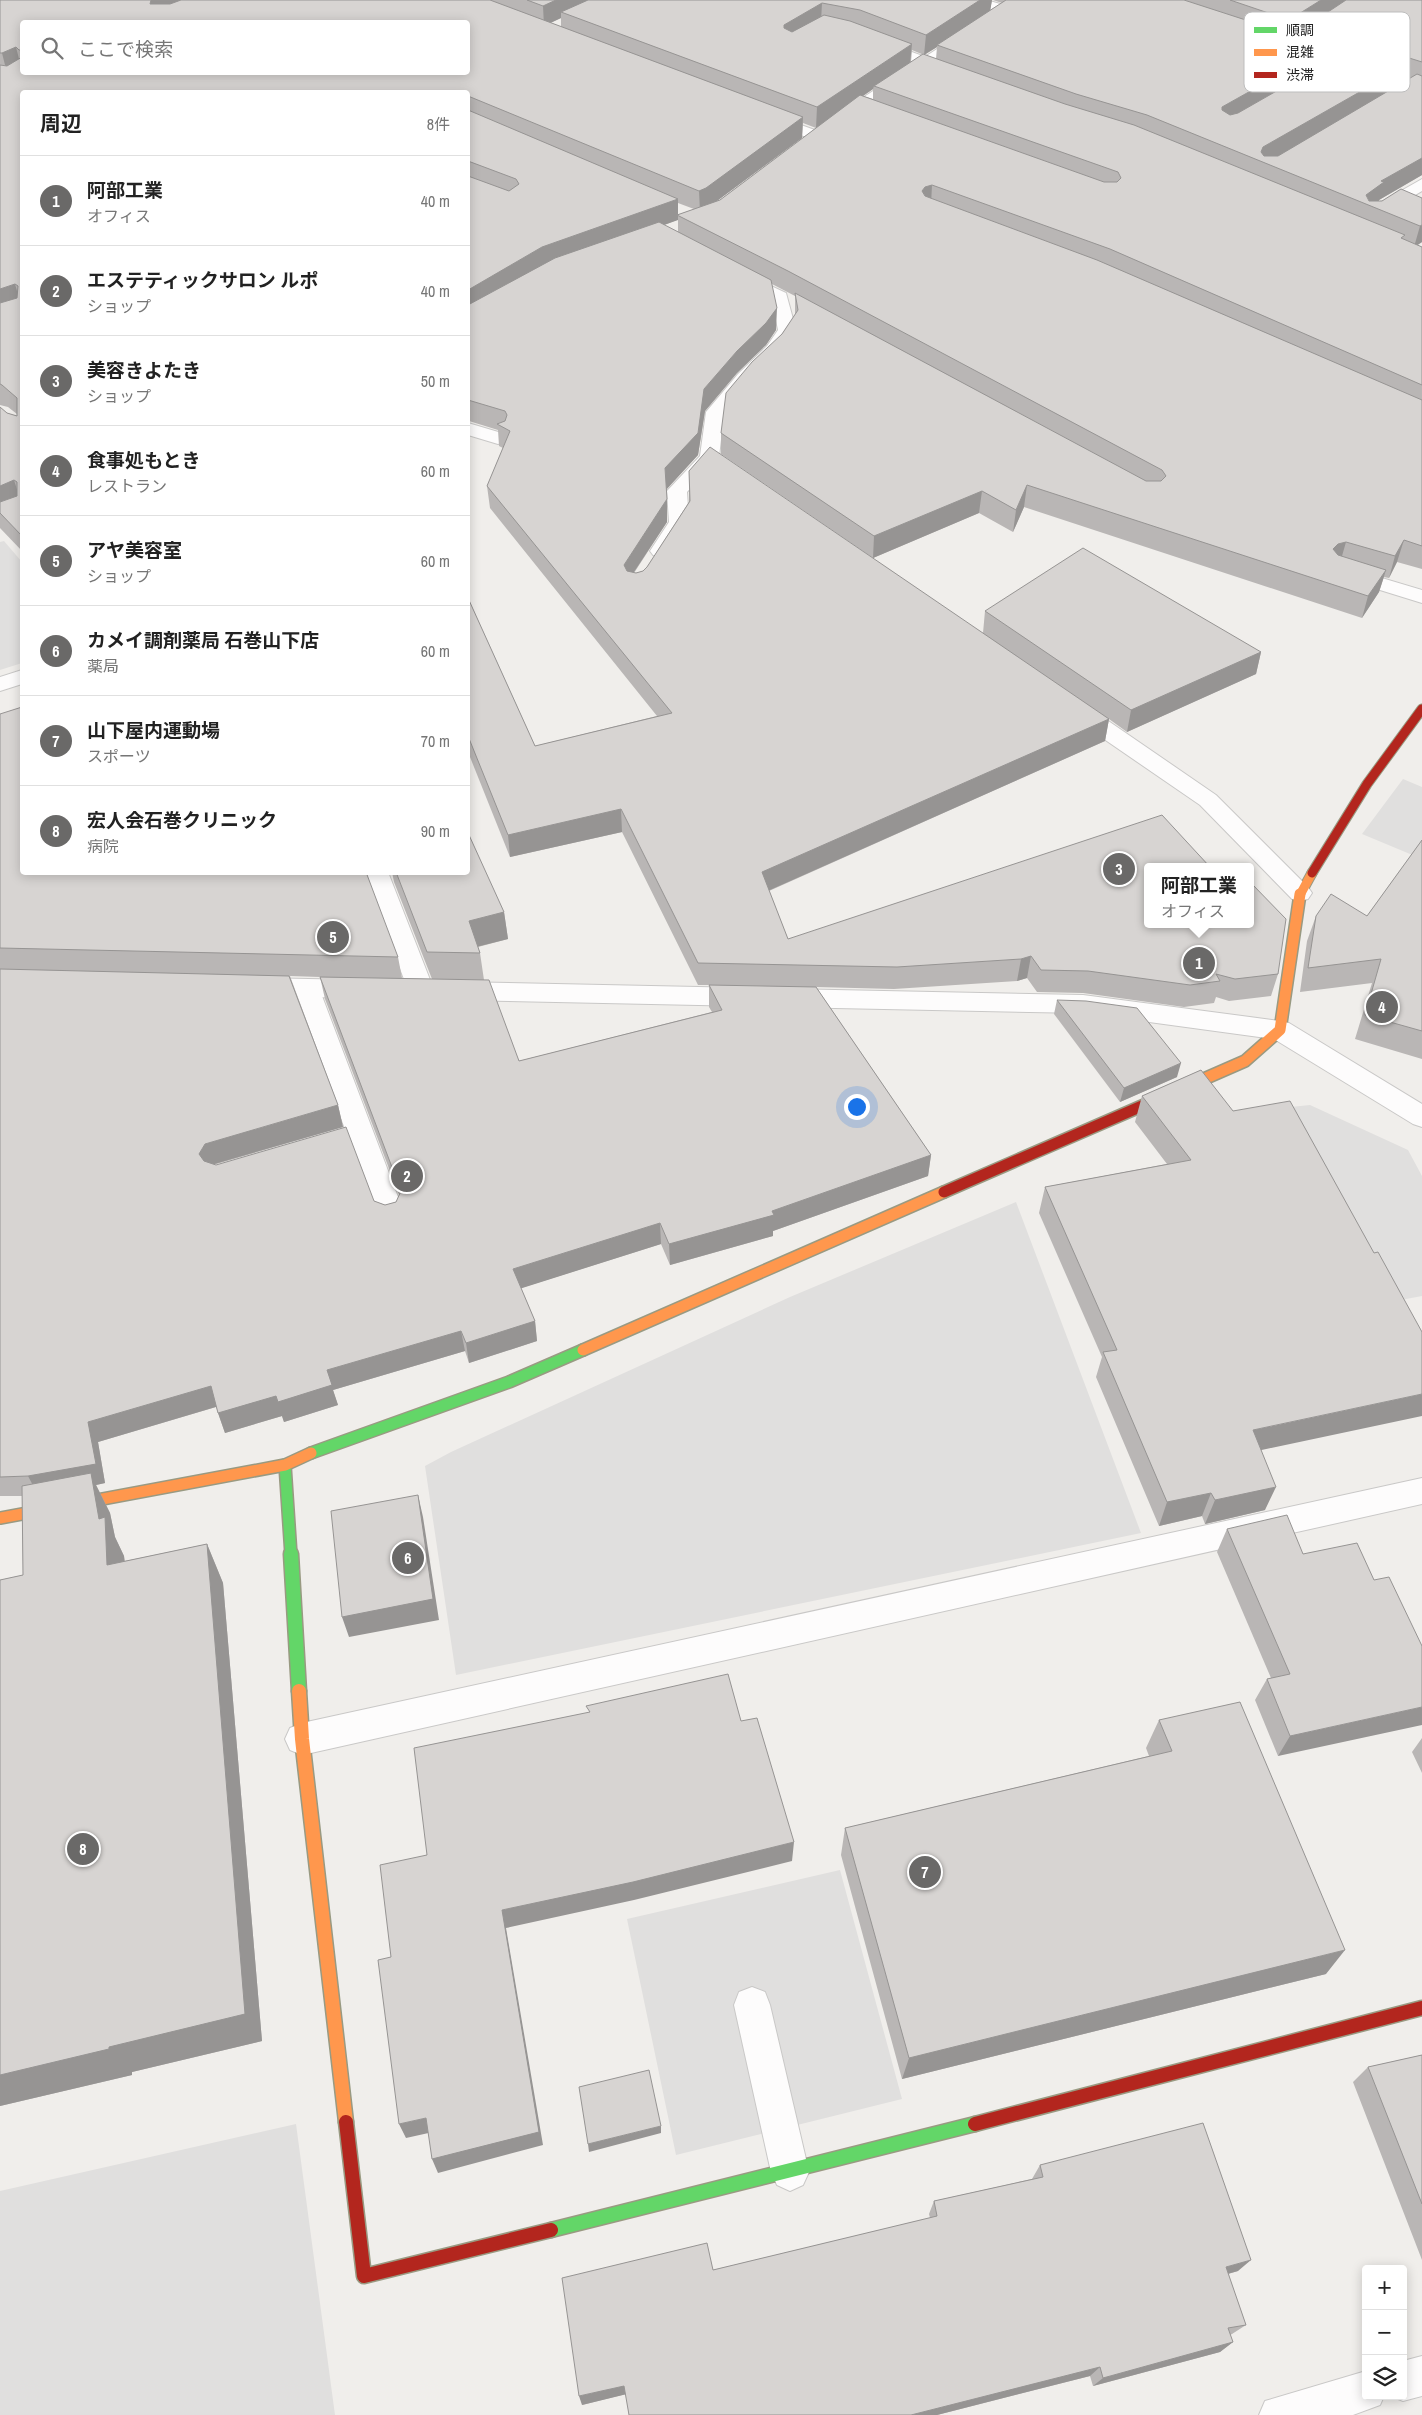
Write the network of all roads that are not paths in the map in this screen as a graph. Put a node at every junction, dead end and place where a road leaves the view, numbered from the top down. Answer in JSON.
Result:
{"nodes":[{"id":1,"x":970,"y":0,"type":"edge"},
{"id":2,"x":1011,"y":5,"type":"edge"},
{"id":3,"x":863,"y":38,"type":"edge"},
{"id":4,"x":928,"y":67,"type":"junction"},
{"id":5,"x":1408,"y":92,"type":"edge"},
{"id":6,"x":1394,"y":97,"type":"edge"},
{"id":7,"x":856,"y":107,"type":"junction"},
{"id":8,"x":753,"y":112,"type":"edge"},
{"id":9,"x":875,"y":113,"type":"edge"},
{"id":10,"x":817,"y":136,"type":"junction"},
{"id":11,"x":802,"y":148,"type":"edge"},
{"id":12,"x":1422,"y":184,"type":"edge"},
{"id":13,"x":1370,"y":216,"type":"edge"},
{"id":14,"x":729,"y":270,"type":"edge"},
{"id":15,"x":780,"y":297,"type":"junction"},
{"id":16,"x":797,"y":307,"type":"edge"},
{"id":17,"x":470,"y":430,"type":"edge"},
{"id":18,"x":498,"y":438,"type":"edge"},
{"id":19,"x":652,"y":563,"type":"edge"},
{"id":20,"x":1339,"y":571,"type":"edge"},
{"id":21,"x":1422,"y":597,"type":"edge"},
{"id":22,"x":20,"y":678,"type":"edge"},
{"id":23,"x":0,"y":684,"type":"edge"},
{"id":24,"x":1060,"y":699,"type":"edge"},
{"id":25,"x":1422,"y":710,"type":"edge"},
{"id":26,"x":377,"y":875,"type":"edge"},
{"id":27,"x":1300,"y":893,"type":"junction"},
{"id":28,"x":237,"y":986,"type":"edge"},
{"id":29,"x":306,"y":988,"type":"junction"},
{"id":30,"x":420,"y":990,"type":"junction"},
{"id":31,"x":1280,"y":1030,"type":"junction"},
{"id":32,"x":1422,"y":1118,"type":"edge"},
{"id":33,"x":361,"y":1134,"type":"junction"},
{"id":34,"x":333,"y":1142,"type":"edge"},
{"id":35,"x":390,"y":1213,"type":"edge"},
{"id":36,"x":285,"y":1465,"type":"junction"},
{"id":37,"x":1422,"y":1491,"type":"edge"},
{"id":38,"x":0,"y":1518,"type":"edge"},
{"id":39,"x":302,"y":1738,"type":"junction"},
{"id":40,"x":752,"y":2005,"type":"dead end"},
{"id":41,"x":1422,"y":2008,"type":"edge"},
{"id":42,"x":790,"y":2172,"type":"junction"},
{"id":43,"x":1422,"y":2376,"type":"edge"},
{"id":44,"x":1407,"y":2380,"type":"edge"},
{"id":45,"x":1362,"y":2392,"type":"edge"},
{"id":46,"x":1279,"y":2415,"type":"edge"}],
"edges":[{"from":1,"to":2,"type":"street"},
{"from":2,"to":4,"type":"street"},
{"from":3,"to":4,"type":"street"},
{"from":4,"to":7,"type":"street"},
{"from":5,"to":6,"type":"street"},
{"from":7,"to":9,"type":"street"},
{"from":7,"to":10,"type":"street"},
{"from":8,"to":10,"type":"street"},
{"from":10,"to":11,"type":"street"},
{"from":12,"to":13,"type":"street"},
{"from":14,"to":15,"type":"street"},
{"from":15,"to":16,"type":"street"},
{"from":15,"to":19,"type":"street"},
{"from":17,"to":18,"type":"street"},
{"from":20,"to":21,"type":"street"},
{"from":22,"to":23,"type":"street"},
{"from":24,"to":27,"type":"street"},
{"from":25,"to":27,"type":"street"},
{"from":26,"to":30,"type":"street"},
{"from":27,"to":31,"type":"street"},
{"from":28,"to":29,"type":"street"},
{"from":29,"to":30,"type":"street"},
{"from":29,"to":33,"type":"street"},
{"from":30,"to":31,"type":"street"},
{"from":31,"to":32,"type":"street"},
{"from":31,"to":36,"type":"street"},
{"from":33,"to":34,"type":"street"},
{"from":33,"to":35,"type":"street"},
{"from":36,"to":38,"type":"street"},
{"from":36,"to":39,"type":"street"},
{"from":37,"to":39,"type":"street"},
{"from":39,"to":42,"type":"street"},
{"from":40,"to":42,"type":"street"},
{"from":41,"to":42,"type":"street"},
{"from":43,"to":44,"type":"street"},
{"from":45,"to":46,"type":"street"}]}
